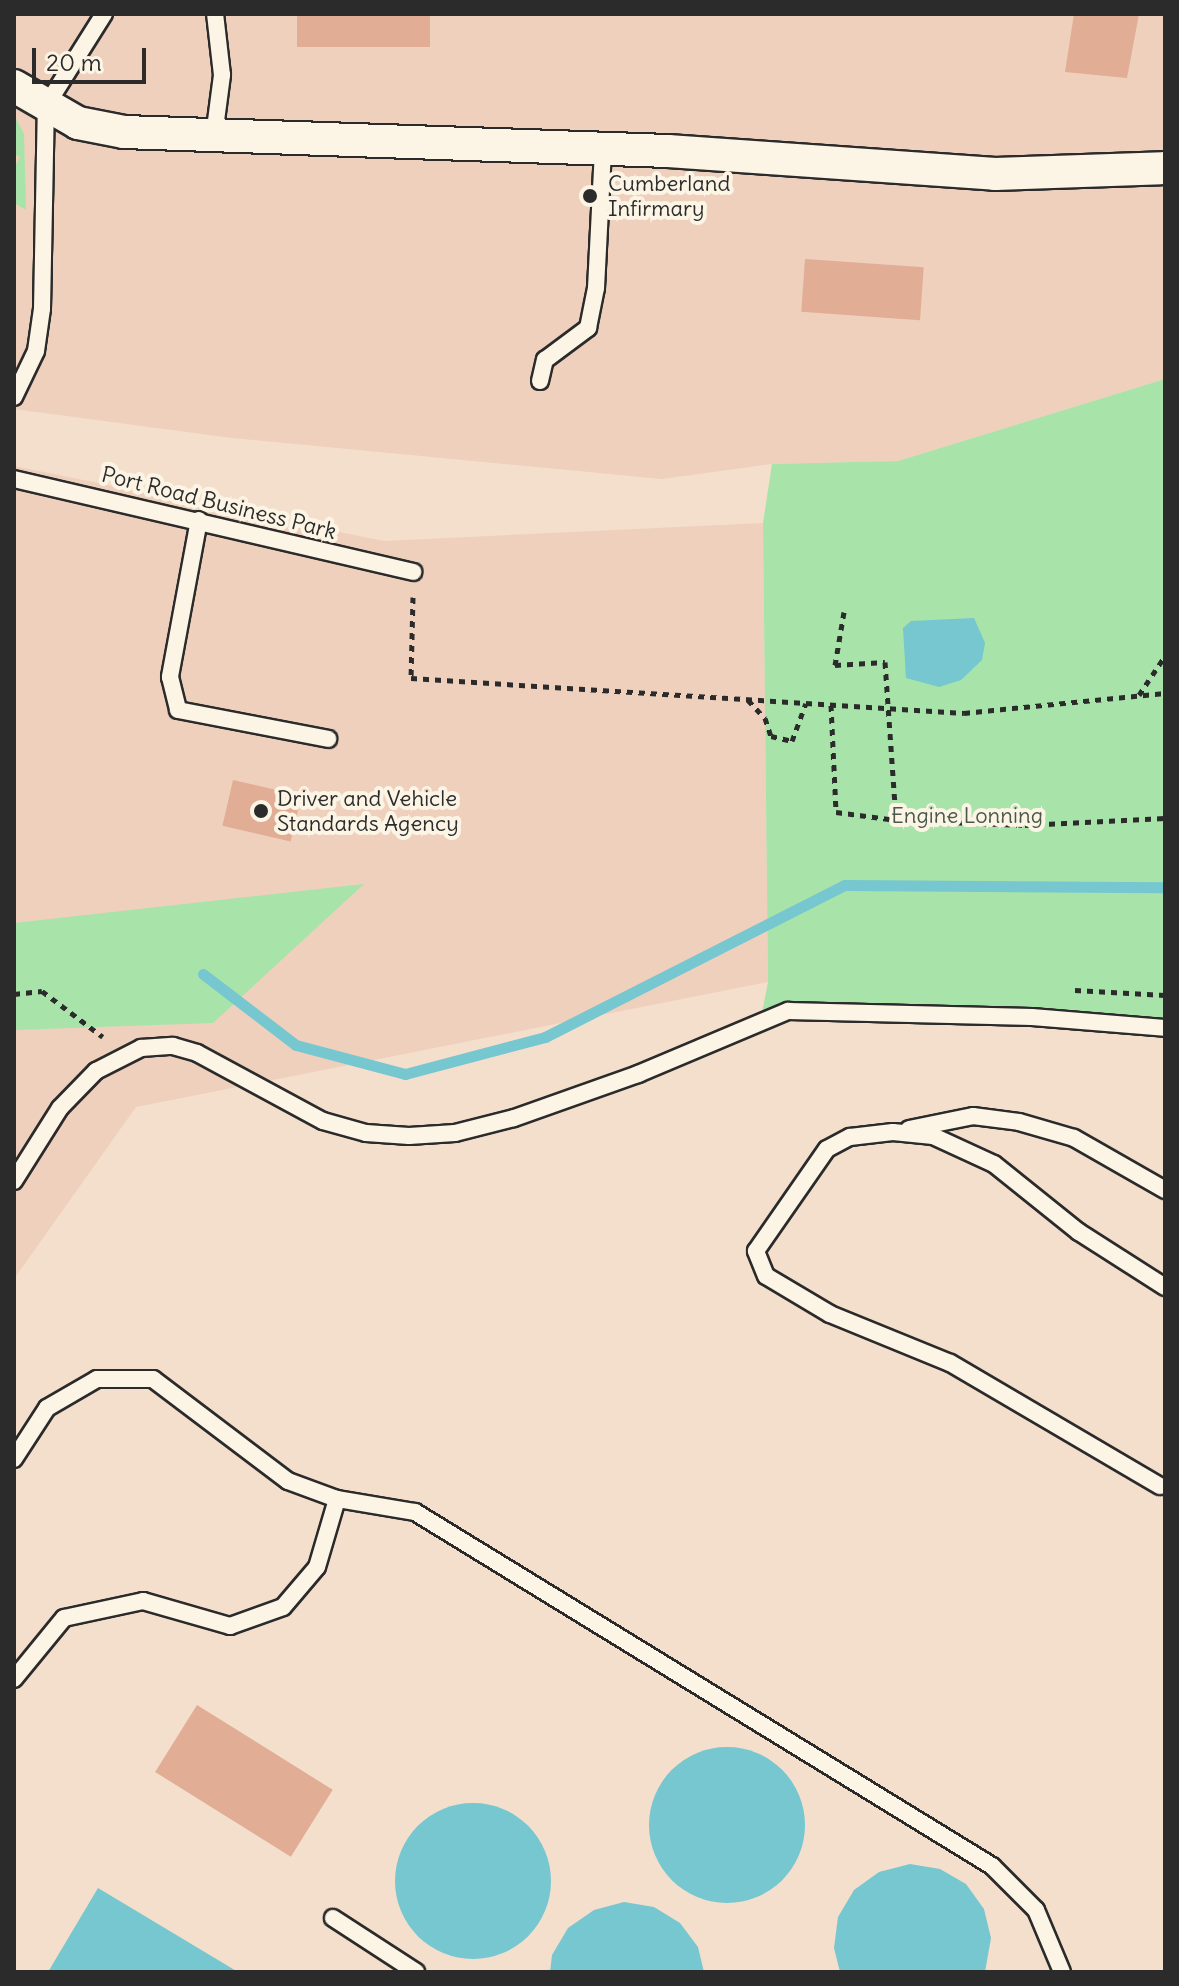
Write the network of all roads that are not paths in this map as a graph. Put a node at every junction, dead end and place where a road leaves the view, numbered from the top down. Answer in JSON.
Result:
{"nodes":[{"id":1,"x":104,"y":14,"type":"edge"},
{"id":2,"x":215,"y":14,"type":"edge"},
{"id":3,"x":14,"y":86,"type":"edge"},
{"id":4,"x":46,"y":106,"type":"junction"},
{"id":5,"x":214,"y":136,"type":"junction"},
{"id":6,"x":603,"y":149,"type":"junction"},
{"id":7,"x":1165,"y":168,"type":"edge"},
{"id":8,"x":540,"y":381,"type":"dead end"},
{"id":9,"x":14,"y":397,"type":"edge"},
{"id":10,"x":14,"y":479,"type":"edge"},
{"id":11,"x":199,"y":520,"type":"junction"},
{"id":12,"x":413,"y":572,"type":"road end"},
{"id":13,"x":328,"y":739,"type":"dead end"},
{"id":14,"x":1165,"y":1028,"type":"edge"},
{"id":15,"x":893,"y":1132,"type":"junction"},
{"id":16,"x":14,"y":1181,"type":"edge"},
{"id":17,"x":1165,"y":1190,"type":"edge"},
{"id":18,"x":1165,"y":1287,"type":"edge"},
{"id":19,"x":14,"y":1459,"type":"edge"},
{"id":20,"x":1163,"y":1486,"type":"edge"},
{"id":21,"x":337,"y":1499,"type":"junction"},
{"id":22,"x":14,"y":1679,"type":"edge"},
{"id":23,"x":333,"y":1918,"type":"dead end"},
{"id":24,"x":416,"y":1972,"type":"edge"},
{"id":25,"x":1062,"y":1972,"type":"edge"}],
"edges":[{"from":1,"to":4,"type":"lane"},
{"from":2,"to":5,"type":"lane"},
{"from":3,"to":4,"type":"street"},
{"from":4,"to":5,"type":"street"},
{"from":4,"to":9,"type":"lane"},
{"from":5,"to":6,"type":"street"},
{"from":6,"to":7,"type":"street"},
{"from":6,"to":8,"type":"lane"},
{"from":10,"to":11,"type":"lane","name":"Port Road Business Park"},
{"from":11,"to":12,"type":"lane","name":"Port Road Business Park"},
{"from":11,"to":13,"type":"lane"},
{"from":14,"to":16,"type":"lane"},
{"from":15,"to":17,"type":"lane"},
{"from":15,"to":18,"type":"lane"},
{"from":15,"to":20,"type":"lane"},
{"from":19,"to":21,"type":"lane"},
{"from":21,"to":22,"type":"lane"},
{"from":21,"to":25,"type":"lane"},
{"from":23,"to":24,"type":"lane"}]}
